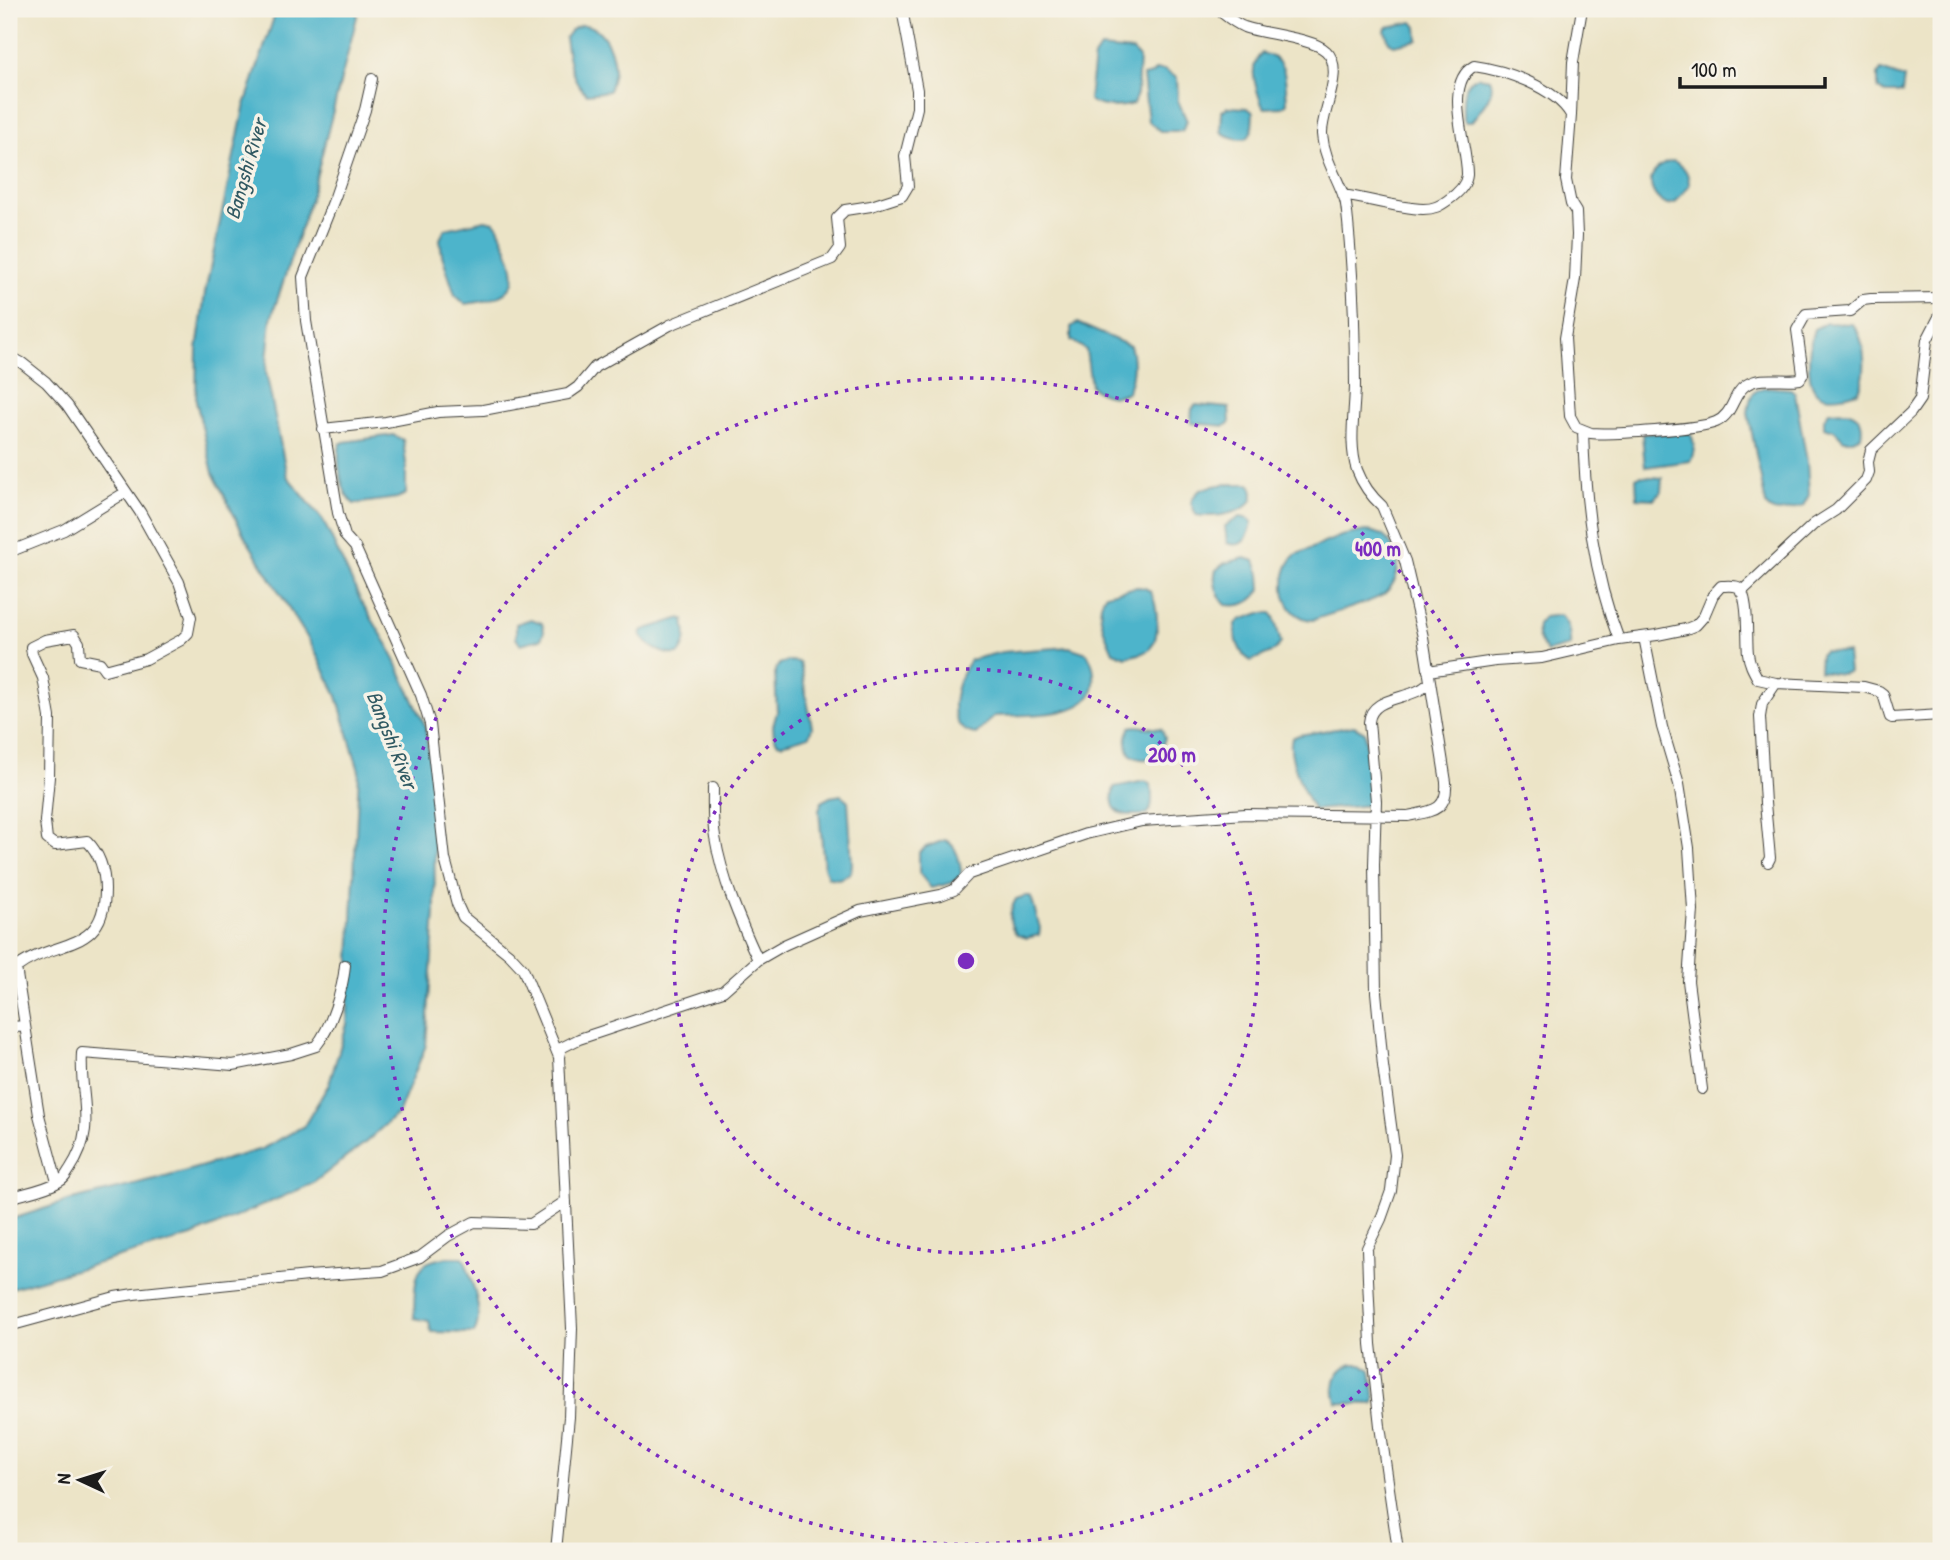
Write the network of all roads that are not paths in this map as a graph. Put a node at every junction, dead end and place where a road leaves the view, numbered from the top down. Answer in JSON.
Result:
{"nodes":[{"id":1,"x":902,"y":9,"type":"edge"},
{"id":2,"x":1217,"y":9,"type":"edge"},
{"id":3,"x":1582,"y":9,"type":"edge"},
{"id":4,"x":372,"y":79,"type":"dead end"},
{"id":5,"x":1571,"y":115,"type":"junction"},
{"id":6,"x":1343,"y":195,"type":"junction"},
{"id":7,"x":1941,"y":298,"type":"edge"},
{"id":8,"x":1941,"y":313,"type":"edge"},
{"id":9,"x":9,"y":356,"type":"edge"},
{"id":10,"x":323,"y":429,"type":"junction"},
{"id":11,"x":1583,"y":431,"type":"junction"},
{"id":12,"x":126,"y":492,"type":"junction"},
{"id":13,"x":9,"y":552,"type":"edge"},
{"id":14,"x":1741,"y":592,"type":"junction"},
{"id":15,"x":1643,"y":637,"type":"junction"},
{"id":16,"x":1619,"y":640,"type":"junction"},
{"id":17,"x":1429,"y":676,"type":"junction"},
{"id":18,"x":1776,"y":683,"type":"junction"},
{"id":19,"x":1941,"y":715,"type":"edge"},
{"id":20,"x":713,"y":788,"type":"dead end"},
{"id":21,"x":1376,"y":816,"type":"junction"},
{"id":22,"x":1768,"y":862,"type":"dead end"},
{"id":23,"x":758,"y":960,"type":"junction"},
{"id":24,"x":345,"y":965,"type":"dead end"},
{"id":25,"x":25,"y":1026,"type":"junction"},
{"id":26,"x":9,"y":1027,"type":"edge"},
{"id":27,"x":559,"y":1057,"type":"junction"},
{"id":28,"x":1702,"y":1089,"type":"dead end"},
{"id":29,"x":57,"y":1182,"type":"junction"},
{"id":30,"x":9,"y":1198,"type":"edge"},
{"id":31,"x":566,"y":1201,"type":"junction"},
{"id":32,"x":9,"y":1326,"type":"edge"},
{"id":33,"x":556,"y":1551,"type":"edge"},
{"id":34,"x":1398,"y":1551,"type":"edge"}],
"edges":[{"from":1,"to":10,"type":"street"},
{"from":2,"to":6,"type":"street"},
{"from":3,"to":5,"type":"street"},
{"from":4,"to":10,"type":"street"},
{"from":5,"to":6,"type":"street"},
{"from":5,"to":11,"type":"street"},
{"from":6,"to":17,"type":"street"},
{"from":7,"to":11,"type":"street"},
{"from":8,"to":14,"type":"street"},
{"from":9,"to":12,"type":"street"},
{"from":10,"to":27,"type":"street"},
{"from":11,"to":16,"type":"street"},
{"from":12,"to":13,"type":"street"},
{"from":12,"to":25,"type":"street"},
{"from":14,"to":15,"type":"street"},
{"from":14,"to":18,"type":"street"},
{"from":15,"to":16,"type":"street"},
{"from":15,"to":28,"type":"street"},
{"from":16,"to":17,"type":"street"},
{"from":17,"to":21,"type":"street"},
{"from":17,"to":21,"type":"street"},
{"from":18,"to":19,"type":"street"},
{"from":18,"to":22,"type":"street"},
{"from":20,"to":23,"type":"street"},
{"from":21,"to":23,"type":"street"},
{"from":21,"to":34,"type":"street"},
{"from":23,"to":27,"type":"street"},
{"from":24,"to":29,"type":"street"},
{"from":25,"to":26,"type":"street"},
{"from":25,"to":29,"type":"street"},
{"from":27,"to":31,"type":"street"},
{"from":29,"to":30,"type":"street"},
{"from":31,"to":32,"type":"street"},
{"from":31,"to":33,"type":"street"}]}
